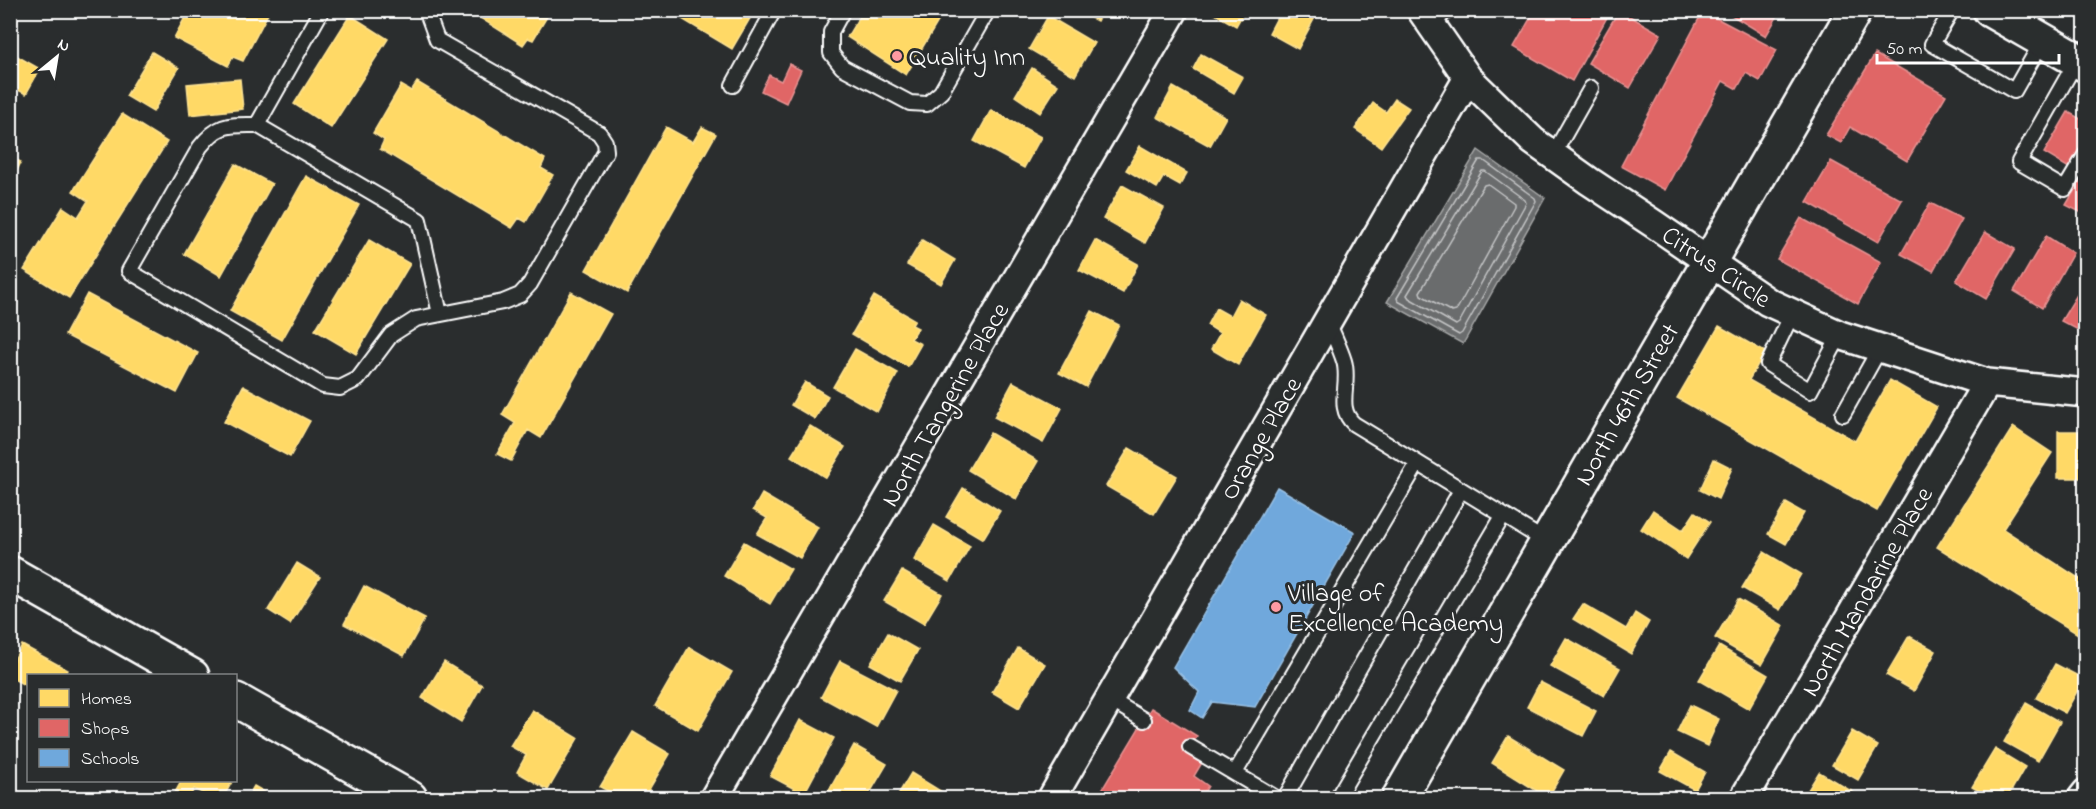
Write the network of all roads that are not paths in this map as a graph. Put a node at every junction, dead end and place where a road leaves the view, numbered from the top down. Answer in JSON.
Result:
{"nodes":[{"id":1,"x":322,"y":10,"type":"edge"},
{"id":2,"x":426,"y":10,"type":"edge"},
{"id":3,"x":774,"y":10,"type":"edge"},
{"id":4,"x":843,"y":10,"type":"edge"},
{"id":5,"x":988,"y":10,"type":"edge"},
{"id":6,"x":1174,"y":10,"type":"edge"},
{"id":7,"x":1855,"y":10,"type":"edge"},
{"id":8,"x":1952,"y":10,"type":"edge"},
{"id":9,"x":1990,"y":10,"type":"edge"},
{"id":10,"x":1433,"y":15,"type":"edge"},
{"id":11,"x":2043,"y":40,"type":"junction"},
{"id":12,"x":2081,"y":62,"type":"edge"},
{"id":13,"x":1468,"y":78,"type":"junction"},
{"id":14,"x":734,"y":85,"type":"dead end"},
{"id":15,"x":1591,"y":88,"type":"dead end"},
{"id":16,"x":257,"y":125,"type":"junction"},
{"id":17,"x":2085,"y":154,"type":"edge"},
{"id":18,"x":1553,"y":155,"type":"junction"},
{"id":19,"x":1709,"y":261,"type":"junction"},
{"id":20,"x":440,"y":314,"type":"junction"},
{"id":21,"x":1792,"y":314,"type":"junction"},
{"id":22,"x":1328,"y":321,"type":"junction"},
{"id":23,"x":1840,"y":335,"type":"junction"},
{"id":24,"x":1880,"y":348,"type":"junction"},
{"id":25,"x":1987,"y":383,"type":"junction"},
{"id":26,"x":2085,"y":393,"type":"edge"},
{"id":27,"x":1843,"y":414,"type":"dead end"},
{"id":28,"x":1418,"y":463,"type":"junction"},
{"id":29,"x":1461,"y":490,"type":"junction"},
{"id":30,"x":1503,"y":516,"type":"junction"},
{"id":31,"x":1547,"y":543,"type":"junction"},
{"id":32,"x":10,"y":573,"type":"edge"},
{"id":33,"x":190,"y":674,"type":"edge"},
{"id":34,"x":1109,"y":699,"type":"junction"},
{"id":35,"x":237,"y":701,"type":"edge"},
{"id":36,"x":1144,"y":720,"type":"dead end"},
{"id":37,"x":1190,"y":747,"type":"dead end"},
{"id":38,"x":1235,"y":773,"type":"junction"},
{"id":39,"x":2085,"y":793,"type":"edge"},
{"id":40,"x":410,"y":798,"type":"edge"},
{"id":41,"x":715,"y":798,"type":"edge"},
{"id":42,"x":1052,"y":798,"type":"edge"},
{"id":43,"x":1276,"y":798,"type":"edge"},
{"id":44,"x":1285,"y":798,"type":"edge"},
{"id":45,"x":1337,"y":798,"type":"edge"},
{"id":46,"x":1399,"y":798,"type":"edge"},
{"id":47,"x":1744,"y":798,"type":"edge"},
{"id":48,"x":2082,"y":798,"type":"edge"}],
"edges":[{"from":1,"to":16,"type":"lane"},
{"from":2,"to":20,"type":"lane"},
{"from":3,"to":14,"type":"lane"},
{"from":4,"to":5,"type":"lane"},
{"from":6,"to":41,"type":"street","name":"North Tangerine Place"},
{"from":7,"to":19,"type":"street","name":"North 46th Street"},
{"from":8,"to":11,"type":"lane"},
{"from":9,"to":11,"type":"street"},
{"from":10,"to":13,"type":"street","name":"Citrus Circle"},
{"from":11,"to":12,"type":"street"},
{"from":12,"to":17,"type":"lane"},
{"from":13,"to":18,"type":"street","name":"Citrus Circle"},
{"from":13,"to":22,"type":"street","name":"Orange Place"},
{"from":15,"to":18,"type":"lane"},
{"from":16,"to":20,"type":"lane"},
{"from":16,"to":20,"type":"lane"},
{"from":18,"to":19,"type":"street","name":"Citrus Circle"},
{"from":19,"to":21,"type":"street","name":"Citrus Circle"},
{"from":19,"to":31,"type":"street","name":"North 46th Street"},
{"from":21,"to":23,"type":"street","name":"Citrus Circle"},
{"from":21,"to":23,"type":"lane"},
{"from":22,"to":28,"type":"lane"},
{"from":22,"to":34,"type":"street","name":"Orange Place"},
{"from":23,"to":24,"type":"street","name":"Citrus Circle"},
{"from":24,"to":25,"type":"street","name":"Citrus Circle"},
{"from":24,"to":27,"type":"lane"},
{"from":25,"to":26,"type":"street","name":"Citrus Circle"},
{"from":25,"to":47,"type":"street","name":"North Mandarine Place"},
{"from":28,"to":29,"type":"lane"},
{"from":28,"to":38,"type":"lane"},
{"from":29,"to":30,"type":"lane"},
{"from":29,"to":44,"type":"lane"},
{"from":30,"to":31,"type":"lane"},
{"from":30,"to":45,"type":"lane"},
{"from":31,"to":46,"type":"street","name":"North 46th Street"},
{"from":32,"to":33,"type":"street"},
{"from":34,"to":36,"type":"lane"},
{"from":34,"to":42,"type":"street","name":"Orange Place"},
{"from":35,"to":40,"type":"street"},
{"from":37,"to":38,"type":"lane"},
{"from":38,"to":43,"type":"lane"},
{"from":39,"to":48,"type":"street"}]}
